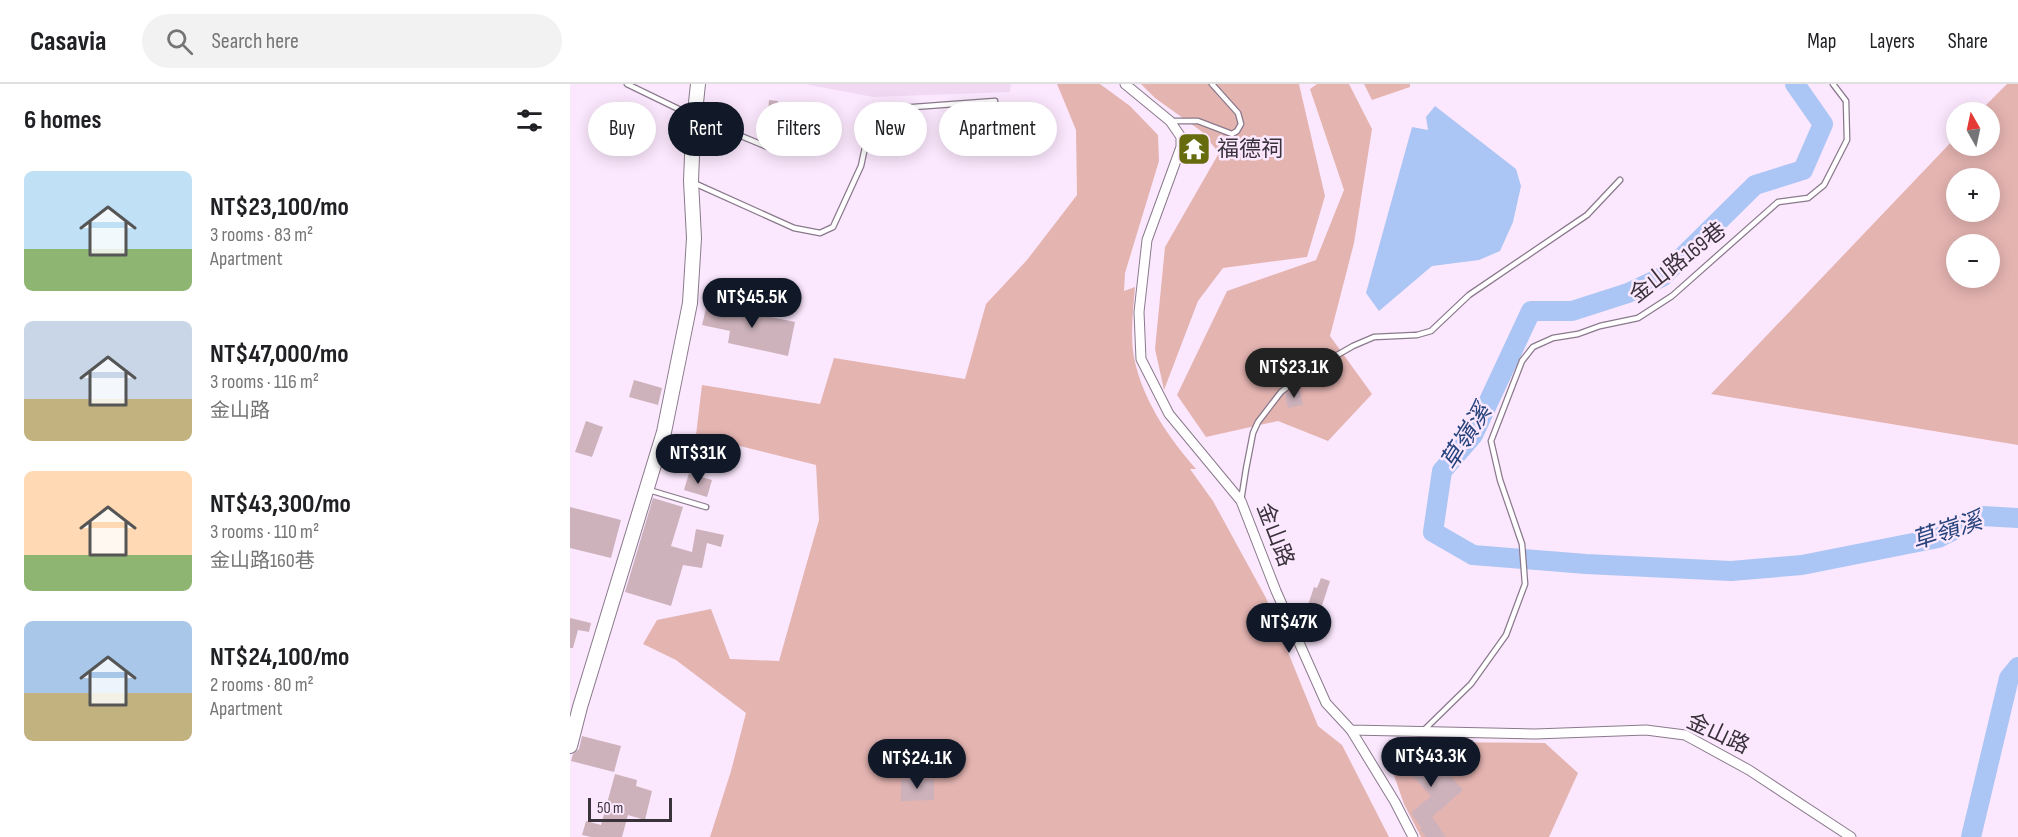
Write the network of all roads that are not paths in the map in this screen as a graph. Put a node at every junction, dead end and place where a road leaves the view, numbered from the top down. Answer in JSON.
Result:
{"nodes":[{"id":1,"x":627,"y":84,"type":"edge"},
{"id":2,"x":698,"y":84,"type":"edge"},
{"id":3,"x":1125,"y":84,"type":"edge"},
{"id":4,"x":1212,"y":84,"type":"edge"},
{"id":5,"x":1833,"y":84,"type":"edge"},
{"id":6,"x":995,"y":101,"type":"dead end"},
{"id":7,"x":696,"y":102,"type":"edge"},
{"id":8,"x":668,"y":104,"type":"edge"},
{"id":9,"x":1170,"y":121,"type":"junction"},
{"id":10,"x":693,"y":156,"type":"edge"},
{"id":11,"x":1620,"y":180,"type":"dead end"},
{"id":12,"x":692,"y":182,"type":"junction"},
{"id":13,"x":646,"y":490,"type":"junction"},
{"id":14,"x":1241,"y":501,"type":"junction"},
{"id":15,"x":706,"y":507,"type":"dead end"},
{"id":16,"x":1351,"y":730,"type":"junction"},
{"id":17,"x":1422,"y":732,"type":"junction"},
{"id":18,"x":570,"y":746,"type":"edge"},
{"id":19,"x":1413,"y":837,"type":"edge"},
{"id":20,"x":1851,"y":837,"type":"edge"}],
"edges":[{"from":1,"to":8,"type":"lane"},
{"from":2,"to":7,"type":"street"},
{"from":3,"to":9,"type":"street","name":"金山路"},
{"from":4,"to":9,"type":"lane"},
{"from":5,"to":17,"type":"lane","name":"金山路169巷"},
{"from":6,"to":12,"type":"lane"},
{"from":9,"to":14,"type":"street","name":"金山路"},
{"from":10,"to":12,"type":"street"},
{"from":11,"to":14,"type":"lane"},
{"from":12,"to":13,"type":"street"},
{"from":13,"to":15,"type":"lane"},
{"from":13,"to":18,"type":"street"},
{"from":14,"to":16,"type":"street","name":"金山路"},
{"from":16,"to":17,"type":"street","name":"金山路"},
{"from":16,"to":19,"type":"street"},
{"from":17,"to":20,"type":"street","name":"金山路"}]}
